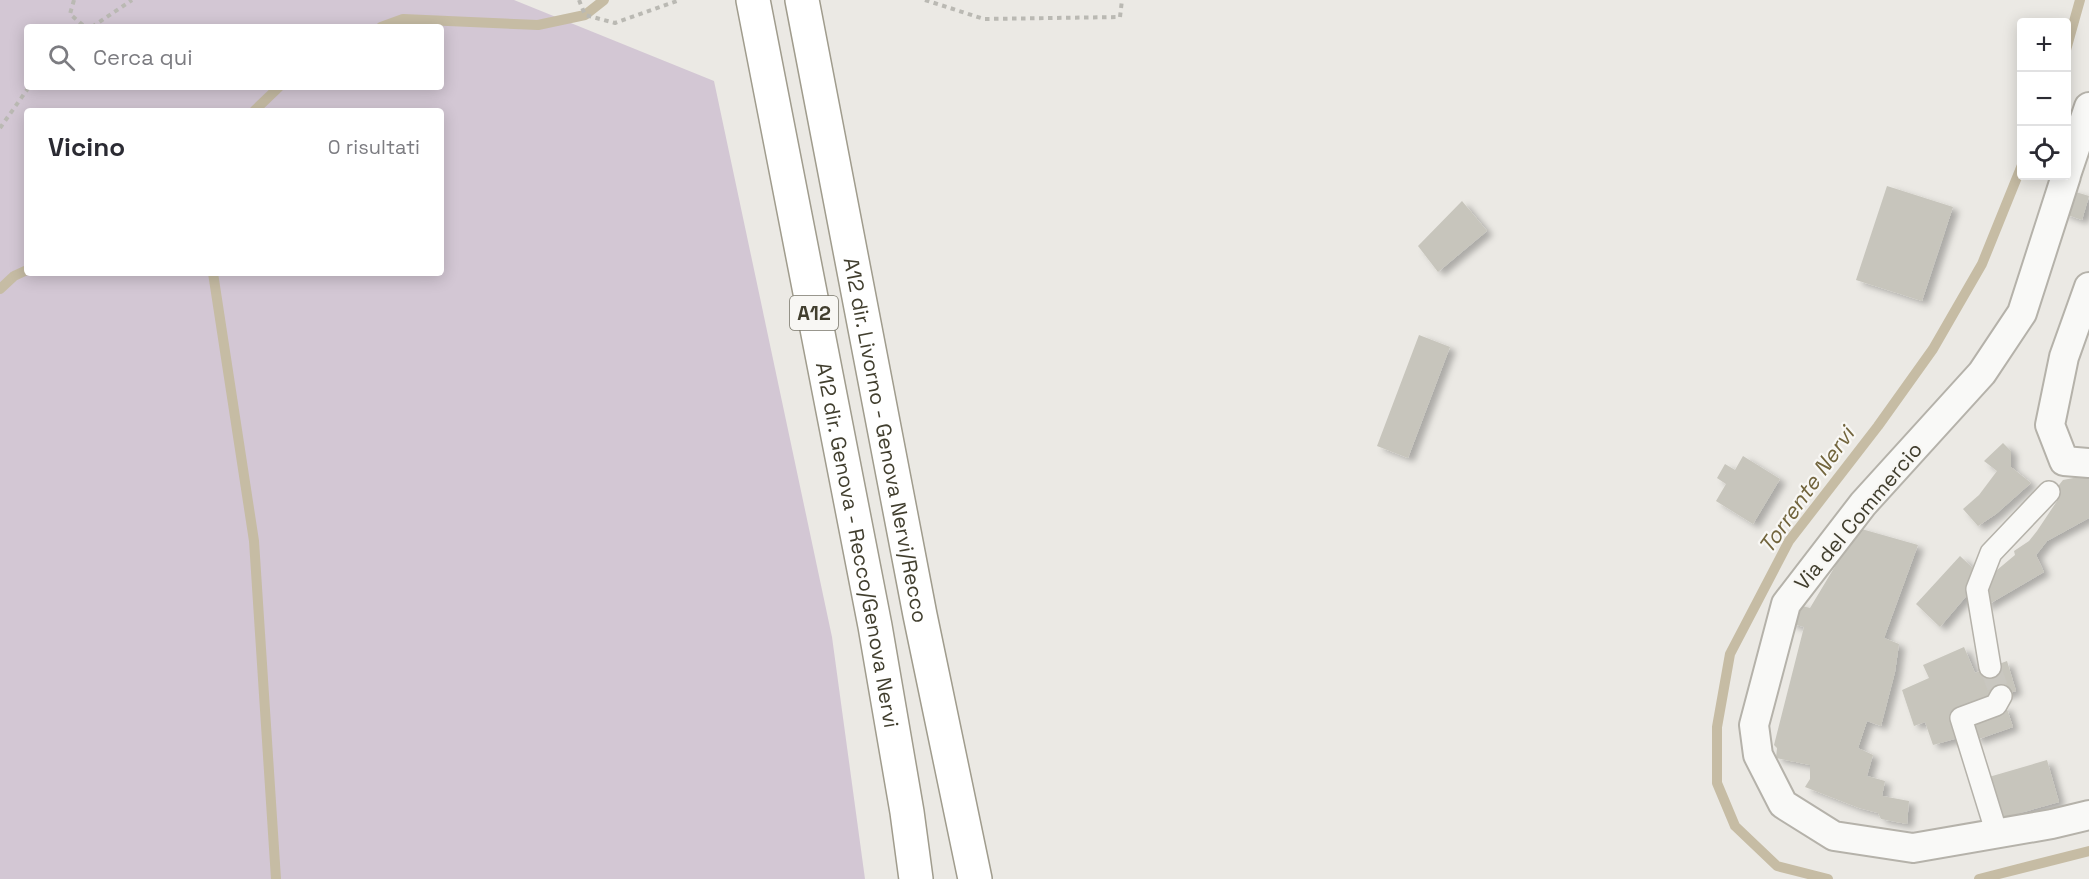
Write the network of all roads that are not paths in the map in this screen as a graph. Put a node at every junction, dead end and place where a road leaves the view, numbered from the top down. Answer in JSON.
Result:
{"nodes":[{"id":1,"x":753,"y":0,"type":"edge"},
{"id":2,"x":801,"y":0,"type":"edge"},
{"id":3,"x":2089,"y":107,"type":"edge"},
{"id":4,"x":2071,"y":160,"type":"edge"},
{"id":5,"x":2064,"y":180,"type":"edge"},
{"id":6,"x":2089,"y":287,"type":"edge"},
{"id":7,"x":2089,"y":463,"type":"edge"},
{"id":8,"x":2049,"y":492,"type":"dead end"},
{"id":9,"x":1989,"y":667,"type":"tunnel mouth"},
{"id":10,"x":2001,"y":696,"type":"dead end"},
{"id":11,"x":2089,"y":815,"type":"edge"},
{"id":12,"x":1996,"y":834,"type":"junction"},
{"id":13,"x":916,"y":879,"type":"edge"},
{"id":14,"x":975,"y":879,"type":"edge"}],
"edges":[{"from":1,"to":13,"type":"highway","name":"A12 dir. Genova - Recco/Genova Nervi","number":"A12"},
{"from":2,"to":14,"type":"highway","name":"A12 dir. Livorno - Genova Nervi/Recco","number":"A12"},
{"from":3,"to":4,"type":"street","name":"Via del Commercio"},
{"from":5,"to":12,"type":"street","name":"Via del Commercio"},
{"from":6,"to":7,"type":"street"},
{"from":8,"to":9,"type":"street"},
{"from":10,"to":12,"type":"street"},
{"from":11,"to":12,"type":"street","name":"Via del Commercio"}]}
